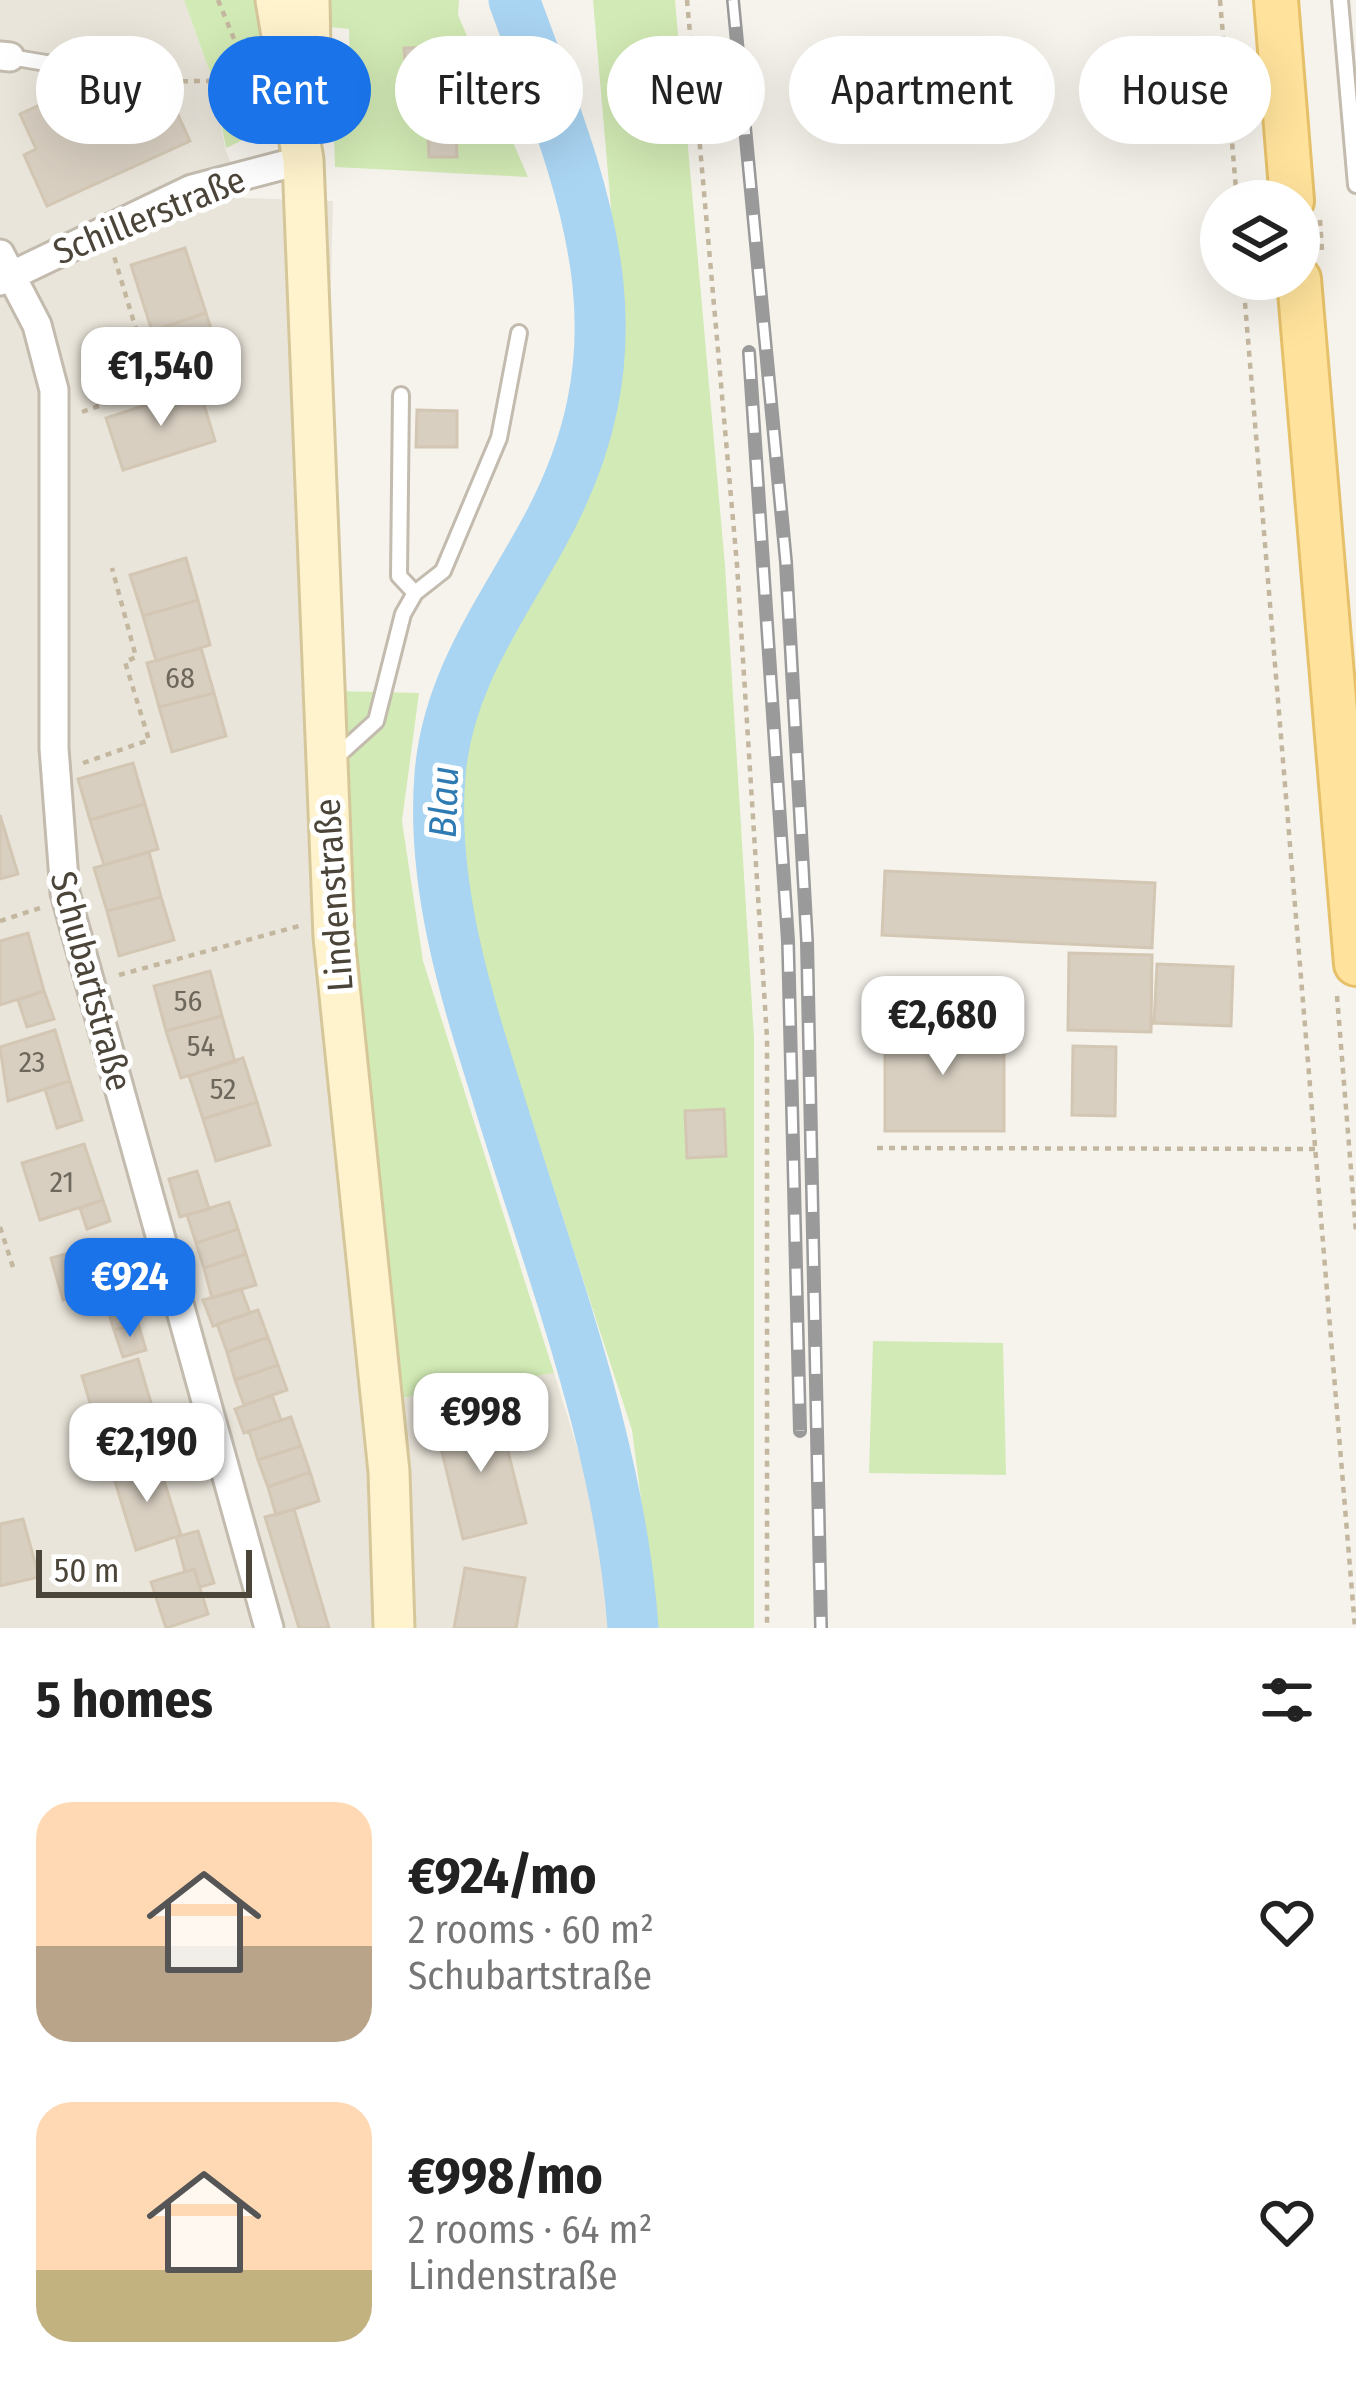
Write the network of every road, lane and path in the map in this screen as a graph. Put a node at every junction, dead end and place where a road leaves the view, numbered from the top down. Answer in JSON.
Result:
{"nodes":[{"id":1,"x":218,"y":0,"type":"edge"},
{"id":2,"x":276,"y":0,"type":"edge"},
{"id":3,"x":308,"y":0,"type":"edge"},
{"id":4,"x":687,"y":0,"type":"edge"},
{"id":5,"x":1220,"y":0,"type":"edge"},
{"id":6,"x":1276,"y":0,"type":"edge"},
{"id":7,"x":1340,"y":0,"type":"edge"},
{"id":8,"x":5,"y":56,"type":"edge"},
{"id":9,"x":36,"y":61,"type":"edge"},
{"id":10,"x":184,"y":81,"type":"edge"},
{"id":11,"x":303,"y":160,"type":"junction"},
{"id":12,"x":1235,"y":180,"type":"edge"},
{"id":13,"x":1290,"y":180,"type":"edge"},
{"id":14,"x":1356,"y":185,"type":"edge"},
{"id":15,"x":106,"y":228,"type":"junction"},
{"id":16,"x":4,"y":270,"type":"edge"},
{"id":17,"x":1245,"y":300,"type":"edge"},
{"id":18,"x":1300,"y":300,"type":"edge"},
{"id":19,"x":519,"y":333,"type":"dead end"},
{"id":20,"x":401,"y":395,"type":"dead end"},
{"id":21,"x":55,"y":423,"type":"junction"},
{"id":22,"x":112,"y":568,"type":"dead end"},
{"id":23,"x":415,"y":592,"type":"junction"},
{"id":24,"x":324,"y":767,"type":"junction"},
{"id":25,"x":55,"y":772,"type":"junction"},
{"id":26,"x":35,"y":910,"type":"dead end"},
{"id":27,"x":334,"y":918,"type":"junction"},
{"id":28,"x":0,"y":921,"type":"edge"},
{"id":29,"x":1356,"y":964,"type":"edge"},
{"id":30,"x":89,"y":983,"type":"junction"},
{"id":31,"x":878,"y":1148,"type":"dead end"},
{"id":32,"x":1318,"y":1149,"type":"junction"},
{"id":33,"x":0,"y":1227,"type":"edge"},
{"id":34,"x":13,"y":1267,"type":"dead end"},
{"id":35,"x":269,"y":1628,"type":"edge"},
{"id":36,"x":394,"y":1628,"type":"edge"},
{"id":37,"x":766,"y":1628,"type":"edge"},
{"id":38,"x":1354,"y":1628,"type":"edge"}],
"edges":[{"from":1,"to":10,"type":"path"},
{"from":2,"to":11,"type":"street","name":"Lindenstraße"},
{"from":3,"to":11,"type":"street","name":"Lindenstraße"},
{"from":4,"to":37,"type":"path"},
{"from":5,"to":12,"type":"path"},
{"from":6,"to":13,"type":"main road"},
{"from":7,"to":14,"type":"lane"},
{"from":8,"to":9,"type":"lane"},
{"from":11,"to":15,"type":"street","name":"Schillerstraße"},
{"from":11,"to":24,"type":"street","name":"Lindenstraße"},
{"from":15,"to":16,"type":"street","name":"Schillerstraße"},
{"from":15,"to":21,"type":"path"},
{"from":16,"to":21,"type":"street","name":"Schubartstraße"},
{"from":17,"to":32,"type":"path"},
{"from":18,"to":29,"type":"main road"},
{"from":19,"to":23,"type":"lane"},
{"from":20,"to":23,"type":"lane"},
{"from":21,"to":25,"type":"street","name":"Schubartstraße"},
{"from":22,"to":25,"type":"path"},
{"from":23,"to":24,"type":"lane"},
{"from":24,"to":27,"type":"street","name":"Lindenstraße"},
{"from":25,"to":30,"type":"street","name":"Schubartstraße"},
{"from":26,"to":28,"type":"path"},
{"from":27,"to":30,"type":"path"},
{"from":27,"to":36,"type":"street","name":"Lindenstraße"},
{"from":30,"to":35,"type":"street","name":"Schubartstraße"},
{"from":31,"to":32,"type":"path"},
{"from":32,"to":38,"type":"path"},
{"from":33,"to":34,"type":"path"}]}
